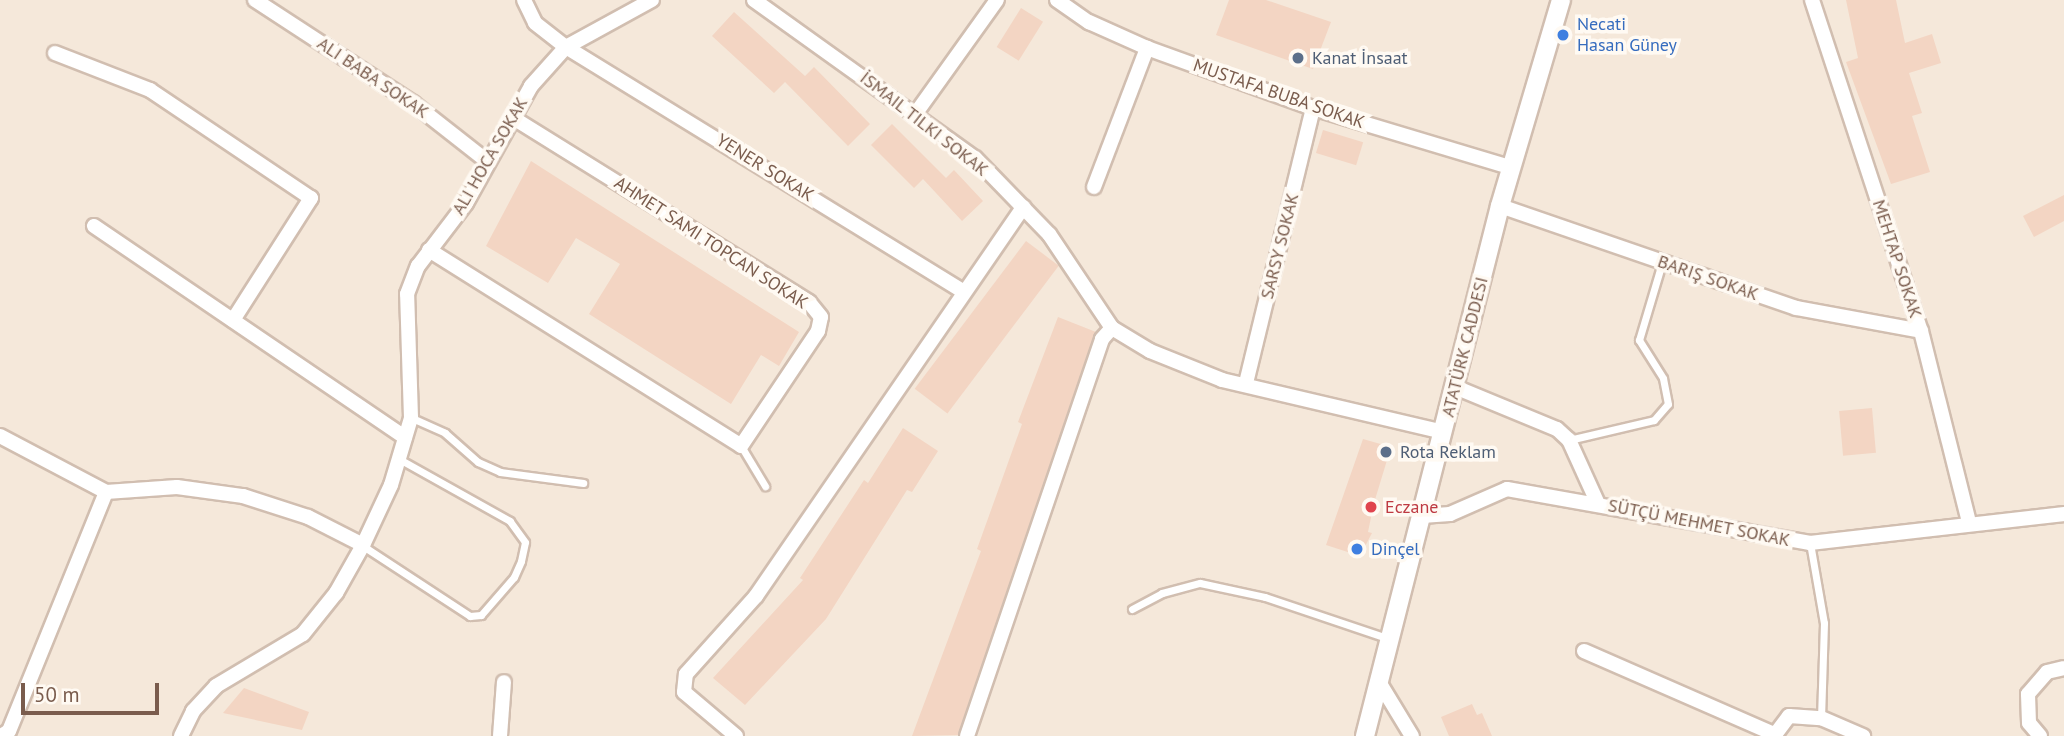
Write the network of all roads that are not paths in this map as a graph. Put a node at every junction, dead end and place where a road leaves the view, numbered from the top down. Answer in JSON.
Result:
{"nodes":[{"id":1,"x":255,"y":0,"type":"edge"},
{"id":2,"x":524,"y":0,"type":"edge"},
{"id":3,"x":652,"y":0,"type":"edge"},
{"id":4,"x":754,"y":0,"type":"edge"},
{"id":5,"x":997,"y":0,"type":"edge"},
{"id":6,"x":1056,"y":0,"type":"edge"},
{"id":7,"x":1561,"y":0,"type":"edge"},
{"id":8,"x":1812,"y":0,"type":"edge"},
{"id":9,"x":566,"y":47,"type":"junction"},
{"id":10,"x":1147,"y":48,"type":"junction"},
{"id":11,"x":55,"y":53,"type":"dead end"},
{"id":12,"x":1313,"y":108,"type":"junction"},
{"id":13,"x":916,"y":113,"type":"junction"},
{"id":14,"x":513,"y":118,"type":"junction"},
{"id":15,"x":488,"y":162,"type":"junction"},
{"id":16,"x":1510,"y":167,"type":"junction"},
{"id":17,"x":1094,"y":187,"type":"dead end"},
{"id":18,"x":1500,"y":206,"type":"junction"},
{"id":19,"x":1023,"y":207,"type":"junction"},
{"id":20,"x":94,"y":226,"type":"dead end"},
{"id":21,"x":429,"y":250,"type":"junction"},
{"id":22,"x":1662,"y":262,"type":"junction"},
{"id":23,"x":963,"y":291,"type":"junction"},
{"id":24,"x":233,"y":320,"type":"junction"},
{"id":25,"x":1112,"y":328,"type":"junction"},
{"id":26,"x":1921,"y":331,"type":"junction"},
{"id":27,"x":1246,"y":383,"type":"junction"},
{"id":28,"x":1455,"y":387,"type":"junction"},
{"id":29,"x":411,"y":418,"type":"junction"},
{"id":30,"x":1443,"y":432,"type":"junction"},
{"id":31,"x":0,"y":436,"type":"edge"},
{"id":32,"x":405,"y":437,"type":"junction"},
{"id":33,"x":1569,"y":440,"type":"junction"},
{"id":34,"x":741,"y":446,"type":"junction"},
{"id":35,"x":399,"y":459,"type":"junction"},
{"id":36,"x":583,"y":484,"type":"dead end"},
{"id":37,"x":765,"y":486,"type":"dead end"},
{"id":38,"x":106,"y":492,"type":"junction"},
{"id":39,"x":1598,"y":504,"type":"junction"},
{"id":40,"x":2064,"y":513,"type":"edge"},
{"id":41,"x":1422,"y":516,"type":"junction"},
{"id":42,"x":1969,"y":522,"type":"junction"},
{"id":43,"x":1810,"y":543,"type":"junction"},
{"id":44,"x":363,"y":545,"type":"junction"},
{"id":45,"x":1132,"y":609,"type":"dead end"},
{"id":46,"x":1390,"y":640,"type":"junction"},
{"id":47,"x":1584,"y":651,"type":"dead end"},
{"id":48,"x":2064,"y":668,"type":"edge"},
{"id":49,"x":504,"y":682,"type":"dead end"},
{"id":50,"x":1379,"y":682,"type":"junction"},
{"id":51,"x":1821,"y":718,"type":"junction"},
{"id":52,"x":1774,"y":735,"type":"edge"},
{"id":53,"x":1,"y":736,"type":"edge"},
{"id":54,"x":181,"y":736,"type":"edge"},
{"id":55,"x":500,"y":736,"type":"edge"},
{"id":56,"x":736,"y":736,"type":"edge"},
{"id":57,"x":967,"y":736,"type":"edge"},
{"id":58,"x":1365,"y":736,"type":"edge"},
{"id":59,"x":1412,"y":736,"type":"edge"},
{"id":60,"x":1863,"y":736,"type":"edge"},
{"id":61,"x":2040,"y":736,"type":"edge"}],
"edges":[{"from":1,"to":15,"type":"street","name":"ALI BABA SOKAK"},
{"from":2,"to":9,"type":"street","name":"YENER SOKAK"},
{"from":3,"to":9,"type":"street","name":"ALI HOCA SOKAK"},
{"from":4,"to":13,"type":"street","name":"İSMAIL TILKI SOKAK"},
{"from":5,"to":13,"type":"street"},
{"from":6,"to":10,"type":"street","name":"MUSTAFA BUBA SOKAK"},
{"from":7,"to":16,"type":"street","name":"ATATÜRK CADDESI"},
{"from":8,"to":26,"type":"street","name":"MEHTAP SOKAK"},
{"from":9,"to":14,"type":"street","name":"ALI HOCA SOKAK"},
{"from":9,"to":23,"type":"street","name":"YENER SOKAK"},
{"from":10,"to":12,"type":"street","name":"MUSTAFA BUBA SOKAK"},
{"from":10,"to":17,"type":"street"},
{"from":11,"to":24,"type":"street"},
{"from":12,"to":16,"type":"street","name":"MUSTAFA BUBA SOKAK"},
{"from":12,"to":27,"type":"street","name":"SARSY SOKAK"},
{"from":13,"to":19,"type":"street","name":"İSMAIL TILKI SOKAK"},
{"from":14,"to":15,"type":"street","name":"ALI HOCA SOKAK"},
{"from":14,"to":34,"type":"street","name":"AHMET SAMI TOPCAN SOKAK"},
{"from":15,"to":21,"type":"street","name":"ALI HOCA SOKAK"},
{"from":16,"to":18,"type":"street","name":"ATATÜRK CADDESI"},
{"from":18,"to":22,"type":"street"},
{"from":18,"to":28,"type":"street","name":"ATATÜRK CADDESI"},
{"from":19,"to":23,"type":"street"},
{"from":19,"to":25,"type":"street","name":"İSMAIL TILKI SOKAK"},
{"from":20,"to":24,"type":"street"},
{"from":21,"to":29,"type":"street","name":"ALI HOCA SOKAK"},
{"from":21,"to":34,"type":"street"},
{"from":22,"to":26,"type":"street"},
{"from":22,"to":33,"type":"lane"},
{"from":23,"to":56,"type":"street"},
{"from":24,"to":32,"type":"street"},
{"from":25,"to":27,"type":"street","name":"İSMAIL TILKI SOKAK"},
{"from":25,"to":57,"type":"street"},
{"from":26,"to":42,"type":"street","name":"MEHTAP SOKAK"},
{"from":27,"to":30,"type":"street","name":"İSMAIL TILKI SOKAK"},
{"from":28,"to":30,"type":"street","name":"ATATÜRK CADDESI"},
{"from":28,"to":33,"type":"street"},
{"from":29,"to":32,"type":"street","name":"ALI HOCA SOKAK"},
{"from":29,"to":36,"type":"lane"},
{"from":30,"to":41,"type":"street","name":"ATATÜRK CADDESI"},
{"from":31,"to":38,"type":"street"},
{"from":32,"to":35,"type":"street","name":"ALI HOCA SOKAK"},
{"from":33,"to":39,"type":"street"},
{"from":34,"to":37,"type":"lane"},
{"from":35,"to":44,"type":"street","name":"ALI HOCA SOKAK"},
{"from":35,"to":44,"type":"lane"},
{"from":38,"to":44,"type":"street"},
{"from":38,"to":53,"type":"street"},
{"from":39,"to":41,"type":"street","name":"SÜTÇÜ MEHMET SOKAK"},
{"from":39,"to":43,"type":"street","name":"SÜTÇÜ MEHMET SOKAK"},
{"from":40,"to":42,"type":"street","name":"SÜTÇÜ MEHMET SOKAK"},
{"from":41,"to":46,"type":"street","name":"ATATÜRK CADDESI"},
{"from":42,"to":43,"type":"street","name":"SÜTÇÜ MEHMET SOKAK"},
{"from":43,"to":51,"type":"lane"},
{"from":44,"to":54,"type":"street","name":"ALI HOCA SOKAK"},
{"from":45,"to":46,"type":"lane"},
{"from":46,"to":50,"type":"street","name":"ATATÜRK CADDESI"},
{"from":47,"to":52,"type":"street"},
{"from":48,"to":61,"type":"street"},
{"from":49,"to":55,"type":"street"},
{"from":50,"to":58,"type":"street","name":"ATATÜRK CADDESI"},
{"from":50,"to":59,"type":"street"},
{"from":51,"to":52,"type":"street"},
{"from":51,"to":60,"type":"street"}]}
